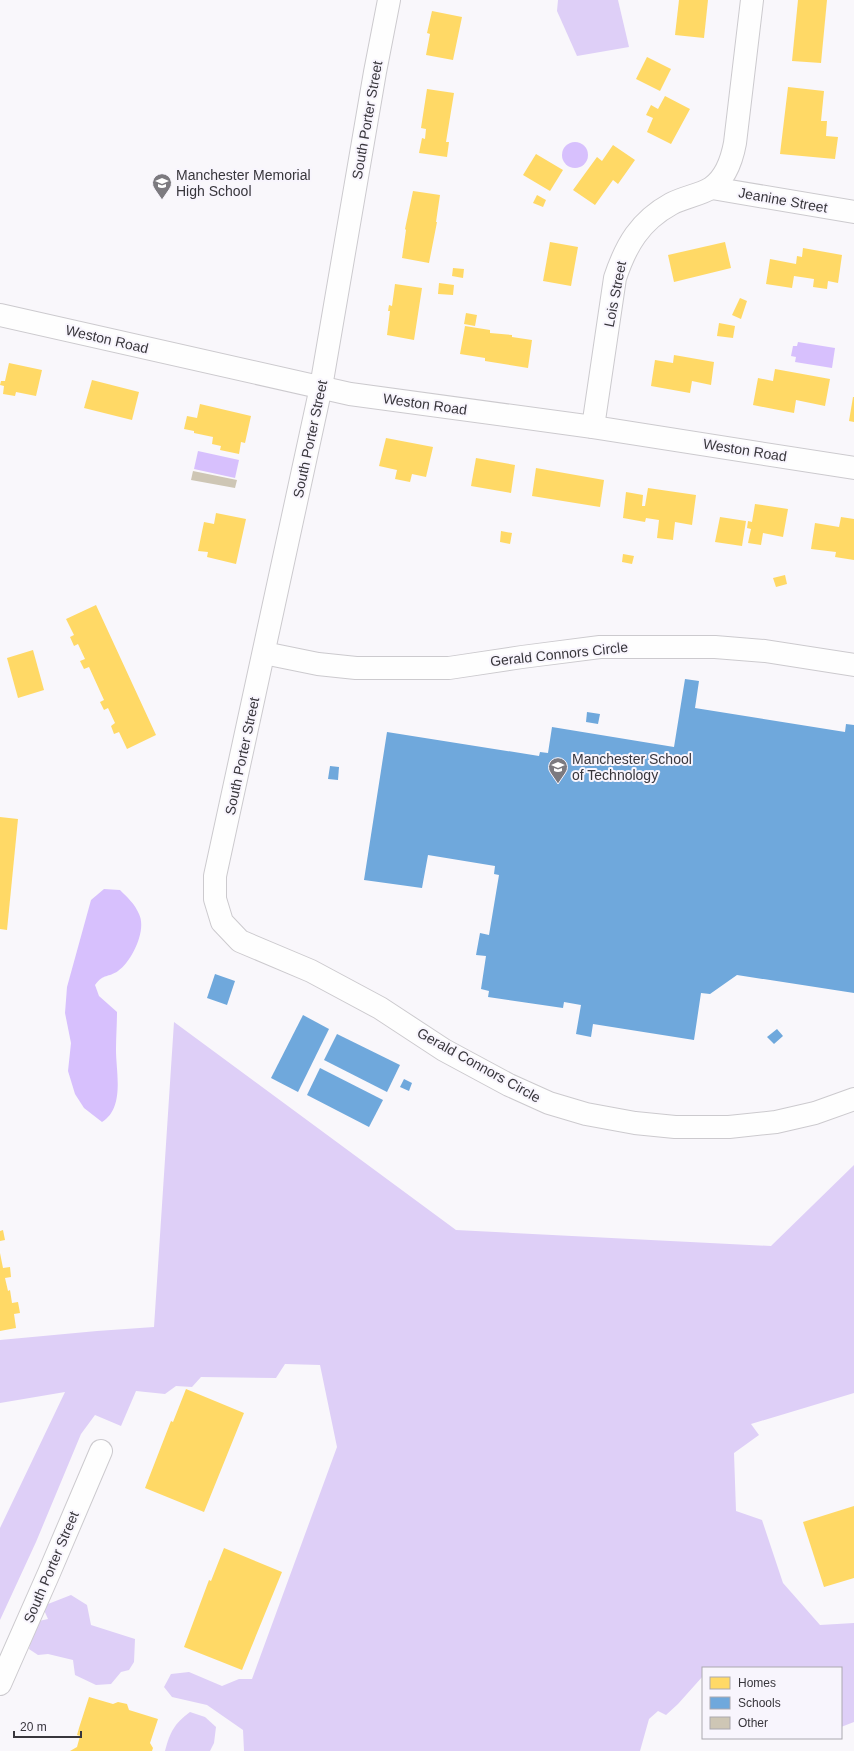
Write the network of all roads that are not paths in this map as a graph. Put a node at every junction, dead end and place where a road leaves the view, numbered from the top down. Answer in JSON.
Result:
{"nodes":[{"id":1,"x":389,"y":0,"type":"edge"},
{"id":2,"x":752,"y":0,"type":"edge"},
{"id":3,"x":712,"y":188,"type":"junction"},
{"id":4,"x":854,"y":212,"type":"edge"},
{"id":5,"x":0,"y":315,"type":"edge"},
{"id":6,"x":321,"y":387,"type":"junction"},
{"id":7,"x":593,"y":427,"type":"junction"},
{"id":8,"x":854,"y":468,"type":"edge"},
{"id":9,"x":264,"y":653,"type":"junction"},
{"id":10,"x":854,"y":666,"type":"edge"},
{"id":11,"x":216,"y":876,"type":"joint"},
{"id":12,"x":854,"y":1099,"type":"edge"},
{"id":13,"x":101,"y":1450,"type":"dead end"},
{"id":14,"x":0,"y":1684,"type":"edge"}],
"edges":[{"from":1,"to":6,"type":"street","name":"South Porter Street"},
{"from":2,"to":3,"type":"street","name":"Lois Street"},
{"from":3,"to":4,"type":"street","name":"Jeanine Street"},
{"from":3,"to":7,"type":"street","name":"Lois Street"},
{"from":5,"to":6,"type":"street","name":"Weston Road"},
{"from":6,"to":7,"type":"street","name":"Weston Road"},
{"from":6,"to":9,"type":"street","name":"South Porter Street"},
{"from":7,"to":8,"type":"street","name":"Weston Road"},
{"from":9,"to":10,"type":"street","name":"Gerald Connors Circle"},
{"from":9,"to":11,"type":"street","name":"South Porter Street"},
{"from":11,"to":12,"type":"street","name":"Gerald Connors Circle"},
{"from":13,"to":14,"type":"street","name":"South Porter Street"}]}
